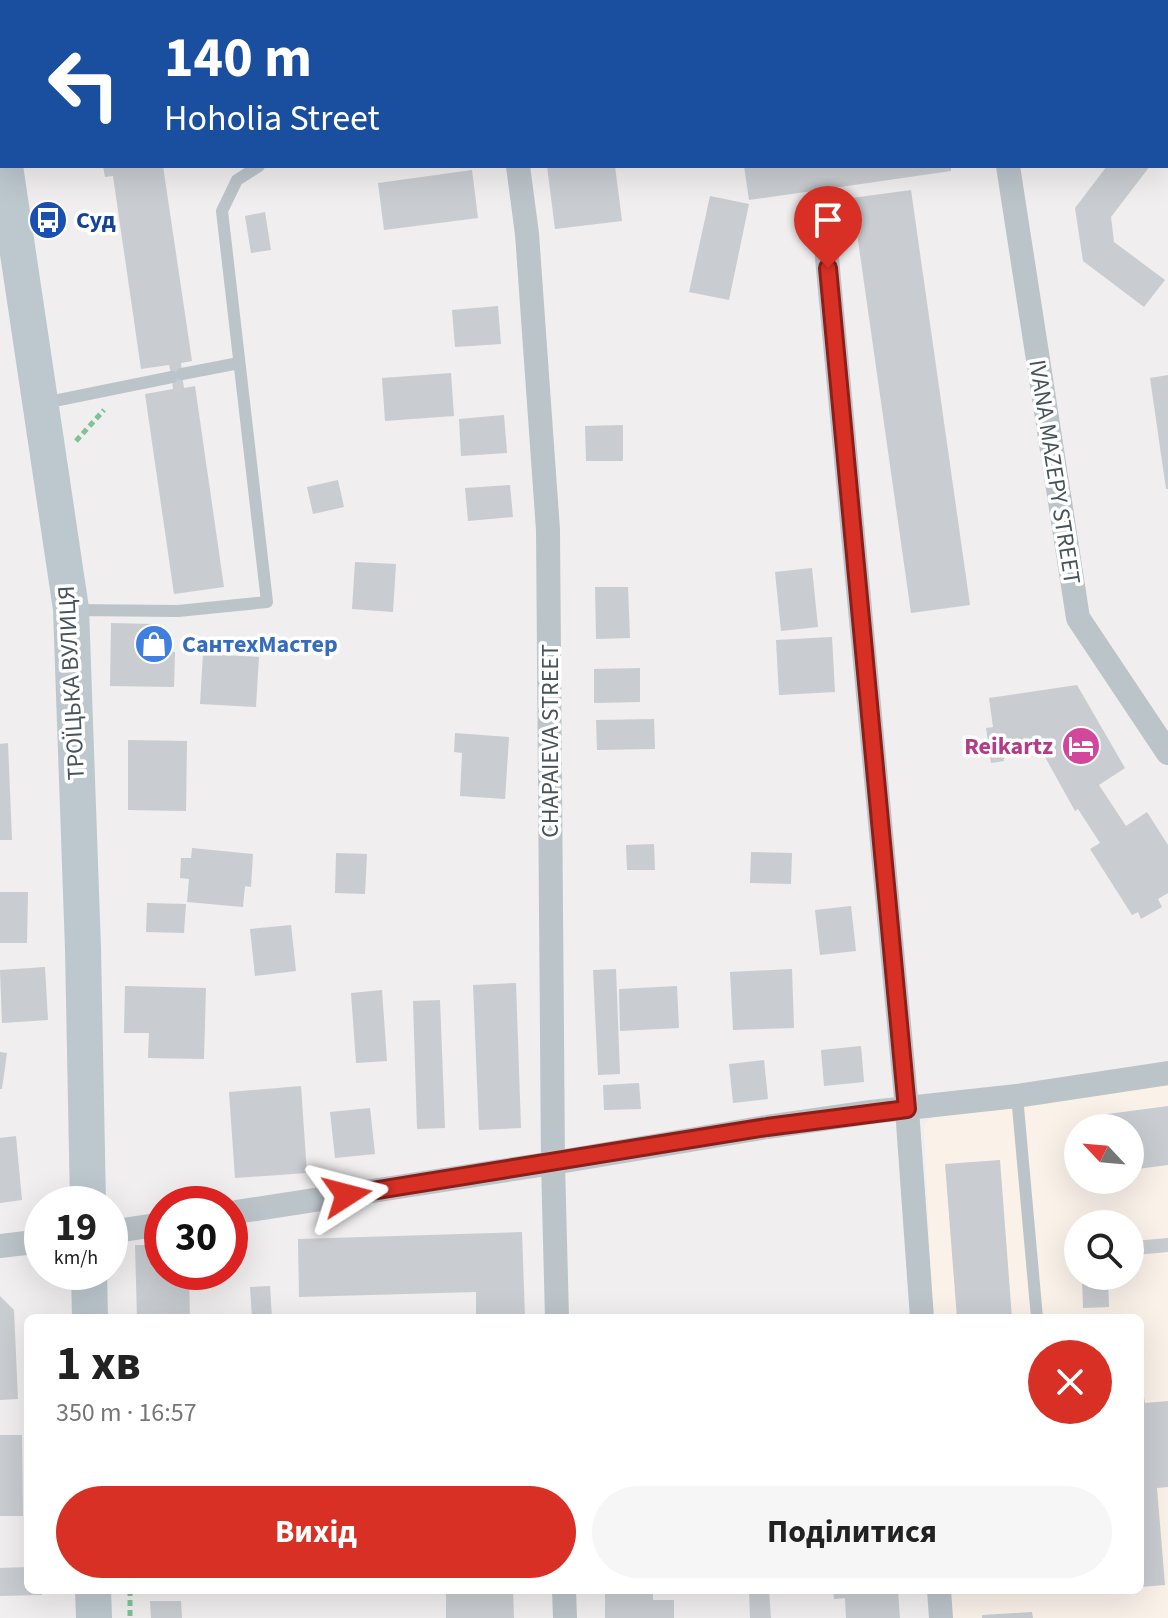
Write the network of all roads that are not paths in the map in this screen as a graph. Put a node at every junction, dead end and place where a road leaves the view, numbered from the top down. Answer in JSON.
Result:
{"nodes":[{"id":1,"x":5,"y":168,"type":"edge"},
{"id":2,"x":256,"y":168,"type":"edge"},
{"id":3,"x":518,"y":168,"type":"edge"},
{"id":4,"x":1008,"y":168,"type":"edge"},
{"id":5,"x":825,"y":237,"type":"dead end"},
{"id":6,"x":239,"y":363,"type":"junction"},
{"id":7,"x":41,"y":404,"type":"junction"},
{"id":8,"x":71,"y":609,"type":"junction"},
{"id":9,"x":1168,"y":753,"type":"edge"},
{"id":10,"x":1168,"y":1073,"type":"edge"},
{"id":11,"x":1017,"y":1096,"type":"junction"},
{"id":12,"x":907,"y":1109,"type":"junction"},
{"id":13,"x":553,"y":1163,"type":"junction"},
{"id":14,"x":88,"y":1186,"type":"edge"},
{"id":15,"x":248,"y":1210,"type":"edge"},
{"id":16,"x":24,"y":1243,"type":"edge"},
{"id":17,"x":0,"y":1246,"type":"edge"},
{"id":18,"x":89,"y":1290,"type":"edge"},
{"id":19,"x":90,"y":1314,"type":"edge"},
{"id":20,"x":557,"y":1314,"type":"edge"},
{"id":21,"x":922,"y":1314,"type":"edge"},
{"id":22,"x":1037,"y":1314,"type":"edge"},
{"id":23,"x":93,"y":1594,"type":"edge"},
{"id":24,"x":564,"y":1594,"type":"edge"},
{"id":25,"x":939,"y":1594,"type":"edge"},
{"id":26,"x":94,"y":1618,"type":"edge"},
{"id":27,"x":565,"y":1618,"type":"edge"},
{"id":28,"x":941,"y":1618,"type":"edge"}],
"edges":[{"from":1,"to":7,"type":"main road","name":"ТРОЇЦЬКА ВУЛИЦЯ"},
{"from":2,"to":6,"type":"lane"},
{"from":3,"to":13,"type":"street","name":"CHAPAIEVA STREET"},
{"from":4,"to":9,"type":"street","name":"IVANA MAZEPY STREET"},
{"from":5,"to":12,"type":"street"},
{"from":6,"to":7,"type":"lane"},
{"from":6,"to":8,"type":"lane"},
{"from":7,"to":8,"type":"main road","name":"ТРОЇЦЬКА ВУЛИЦЯ"},
{"from":8,"to":14,"type":"main road","name":"ТРОЇЦЬКА ВУЛИЦЯ"},
{"from":10,"to":11,"type":"street"},
{"from":11,"to":12,"type":"street"},
{"from":11,"to":22,"type":"lane"},
{"from":12,"to":13,"type":"street"},
{"from":12,"to":21,"type":"street"},
{"from":13,"to":15,"type":"street"},
{"from":13,"to":20,"type":"street","name":"CHAPAIEVA STREET"},
{"from":16,"to":17,"type":"street"},
{"from":18,"to":19,"type":"main road"},
{"from":23,"to":26,"type":"main road"},
{"from":24,"to":27,"type":"street"},
{"from":25,"to":28,"type":"street"}]}
